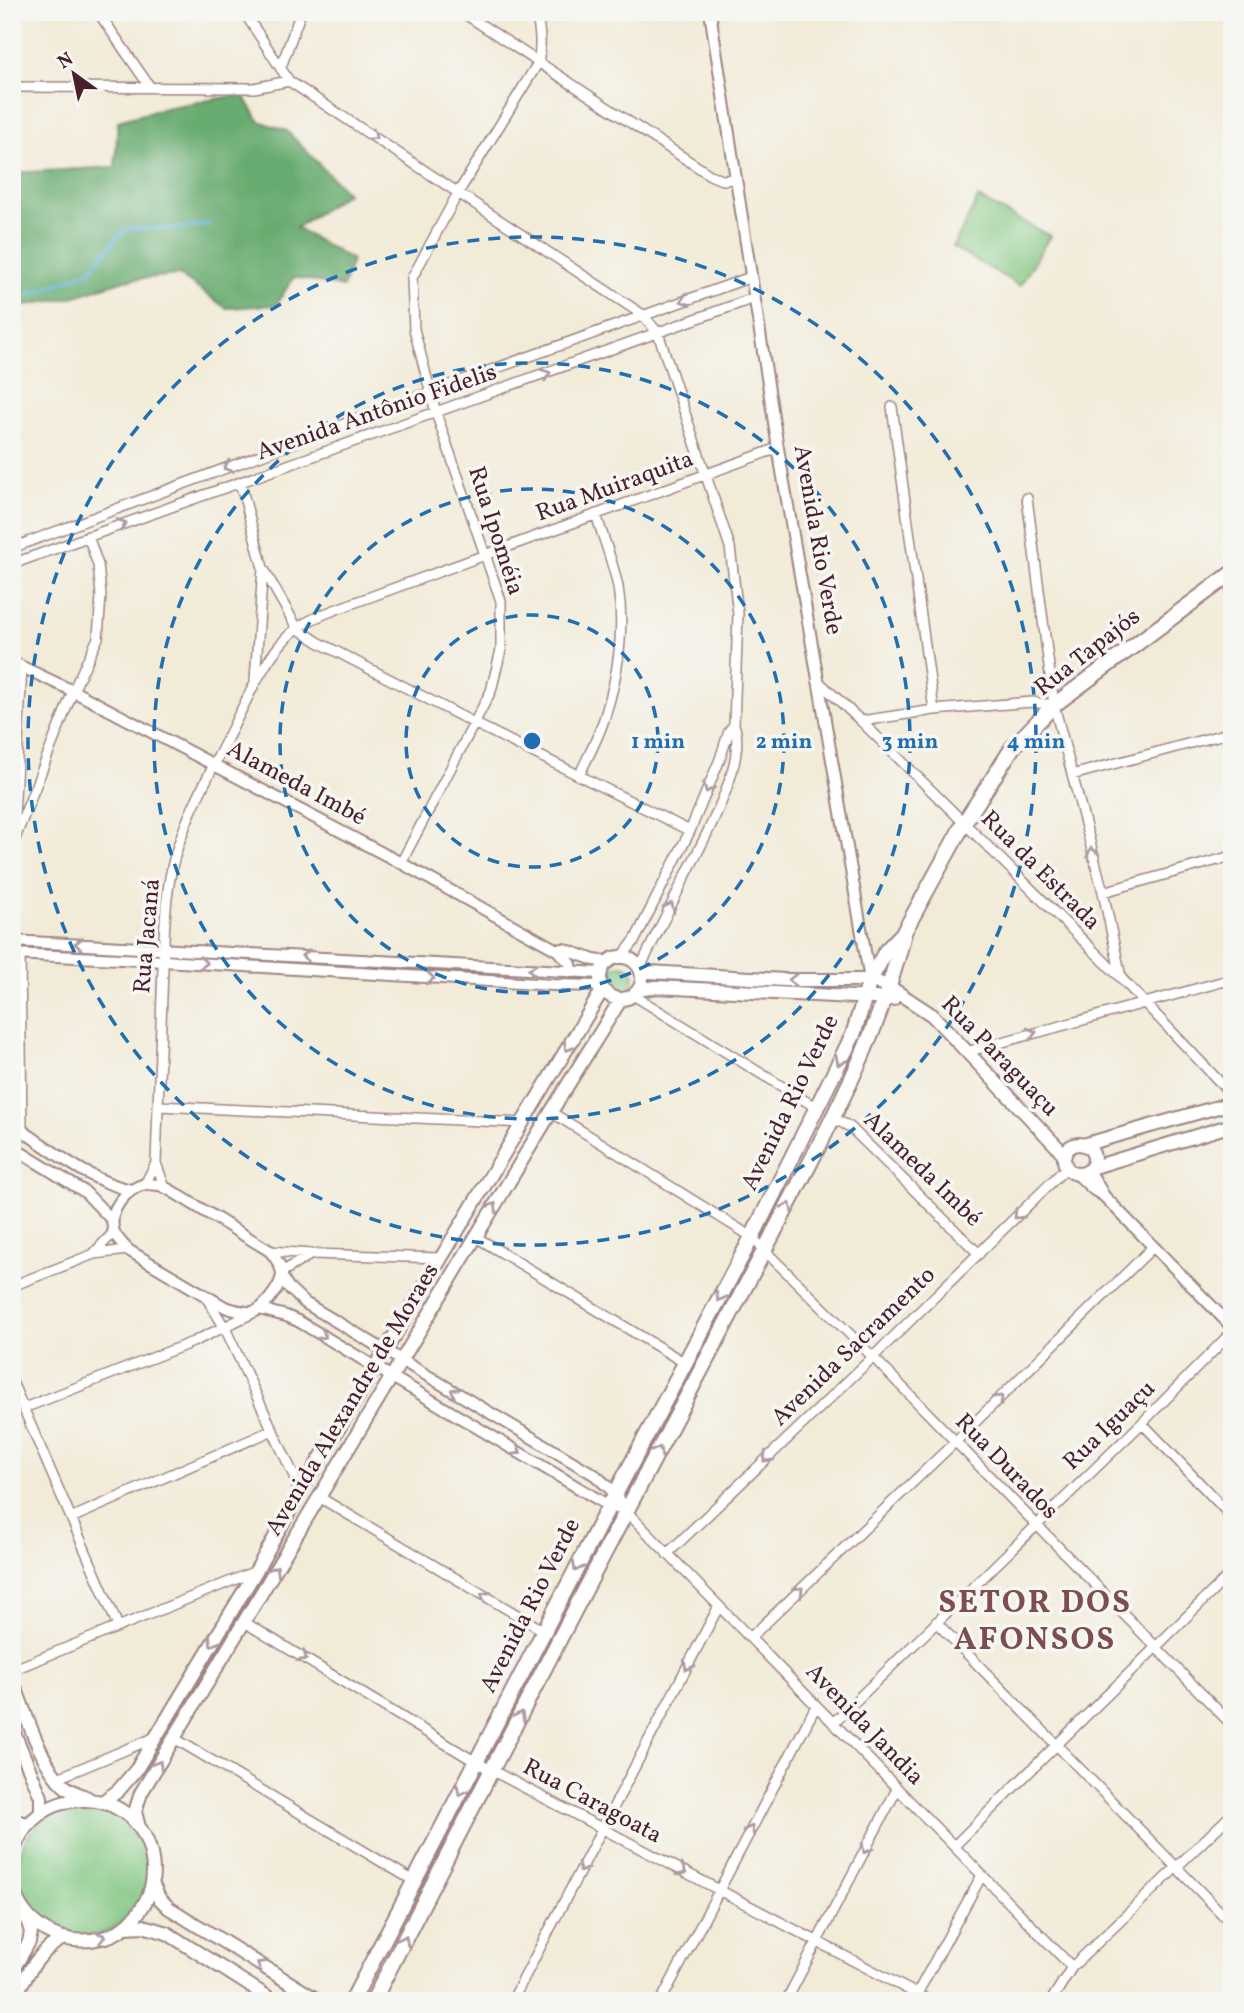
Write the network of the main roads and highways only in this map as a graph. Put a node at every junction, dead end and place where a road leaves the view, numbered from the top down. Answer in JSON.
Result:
{"nodes":[{"id":1,"x":1229,"y":579,"type":"edge"},
{"id":2,"x":904,"y":932,"type":"junction"},
{"id":3,"x":640,"y":969,"type":"junction"},
{"id":4,"x":870,"y":980,"type":"junction"},
{"id":5,"x":602,"y":983,"type":"junction"},
{"id":6,"x":886,"y":993,"type":"junction"},
{"id":7,"x":631,"y":995,"type":"junction"},
{"id":8,"x":864,"y":997,"type":"junction"},
{"id":9,"x":1232,"y":1103,"type":"edge"},
{"id":10,"x":1232,"y":1125,"type":"edge"},
{"id":11,"x":1083,"y":1145,"type":"junction"},
{"id":12,"x":1073,"y":1161,"type":"junction"},
{"id":13,"x":12,"y":1679,"type":"edge"},
{"id":14,"x":12,"y":1728,"type":"edge"},
{"id":15,"x":96,"y":1801,"type":"junction"},
{"id":16,"x":41,"y":1812,"type":"junction"},
{"id":17,"x":12,"y":1820,"type":"edge"},
{"id":18,"x":28,"y":1824,"type":"junction"},
{"id":19,"x":139,"y":1827,"type":"junction"},
{"id":20,"x":13,"y":1850,"type":"edge"},
{"id":21,"x":152,"y":1883,"type":"junction"},
{"id":22,"x":13,"y":1892,"type":"edge"},
{"id":23,"x":26,"y":1915,"type":"junction"},
{"id":24,"x":125,"y":1927,"type":"junction"},
{"id":25,"x":62,"y":1939,"type":"junction"},
{"id":26,"x":12,"y":1971,"type":"edge"},
{"id":27,"x":12,"y":2001,"type":"edge"},
{"id":28,"x":274,"y":2001,"type":"edge"},
{"id":29,"x":319,"y":2001,"type":"edge"},
{"id":30,"x":352,"y":2001,"type":"edge"},
{"id":31,"x":373,"y":2001,"type":"edge"}],
"edges":[{"from":1,"to":2,"type":"main road","name":"Rua Tapajós"},
{"from":2,"to":4,"type":"main road","name":"Rua Tapajós"},
{"from":2,"to":6,"type":"main road","name":"Rua Tapajós"},
{"from":4,"to":3,"type":"main road","one_way":true},
{"from":3,"to":5,"type":"main road"},
{"from":3,"to":7,"type":"main road"},
{"from":4,"to":6,"type":"main road"},
{"from":4,"to":8,"type":"main road","name":"Avenida Rio Verde"},
{"from":5,"to":7,"type":"main road"},
{"from":5,"to":15,"type":"main road","name":"Avenida Alexandre de Moraes","one_way":true},
{"from":6,"to":8,"type":"main road"},
{"from":6,"to":12,"type":"main road","name":"Rua Paraguaçu"},
{"from":31,"to":6,"type":"main road","name":"Avenida Rio Verde","one_way":true},
{"from":7,"to":8,"type":"main road"},
{"from":19,"to":7,"type":"main road","name":"Avenida Alexandre de Moraes","one_way":true},
{"from":8,"to":30,"type":"main road","name":"Avenida Rio Verde","one_way":true},
{"from":9,"to":11,"type":"main road"},
{"from":10,"to":12,"type":"main road"},
{"from":11,"to":12,"type":"main road"},
{"from":11,"to":12,"type":"main road"},
{"from":13,"to":15,"type":"main road"},
{"from":14,"to":16,"type":"main road"},
{"from":15,"to":16,"type":"main road"},
{"from":15,"to":19,"type":"main road"},
{"from":16,"to":18,"type":"main road"},
{"from":17,"to":18,"type":"main road"},
{"from":18,"to":20,"type":"main road"},
{"from":19,"to":21,"type":"main road"},
{"from":21,"to":24,"type":"main road"},
{"from":29,"to":21,"type":"main road","one_way":true},
{"from":22,"to":23,"type":"main road"},
{"from":23,"to":25,"type":"main road"},
{"from":23,"to":26,"type":"main road"},
{"from":25,"to":24,"type":"main road","one_way":true},
{"from":24,"to":28,"type":"main road"},
{"from":25,"to":27,"type":"main road"}]}
